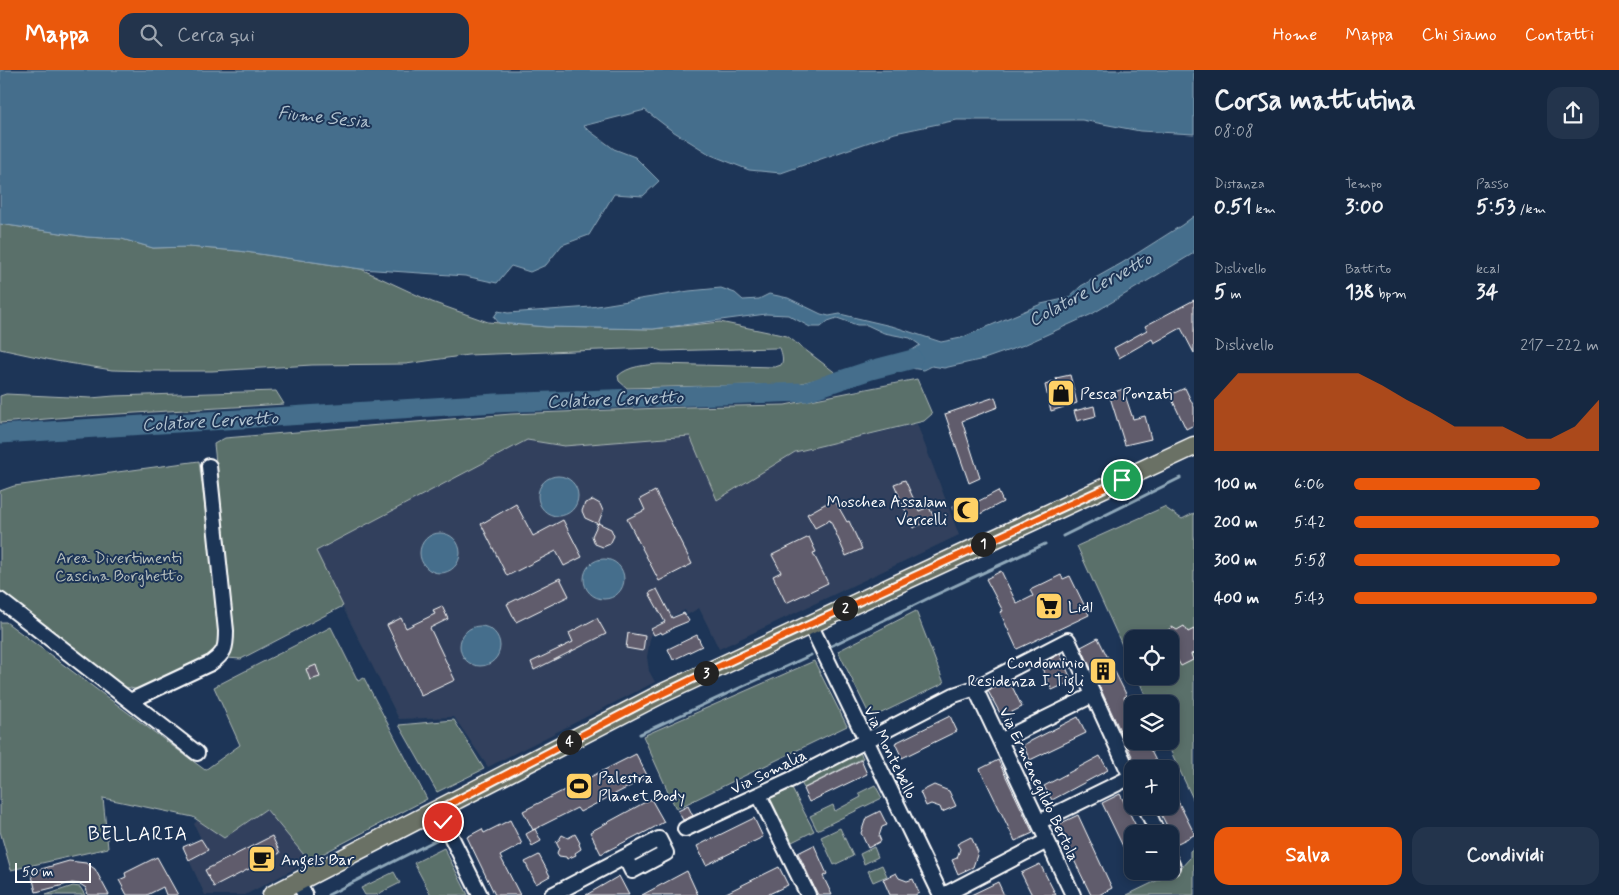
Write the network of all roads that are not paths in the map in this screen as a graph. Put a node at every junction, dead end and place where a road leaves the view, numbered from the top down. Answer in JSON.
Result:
{"nodes":[{"id":1,"x":1194,"y":446,"type":"edge"},
{"id":2,"x":209,"y":466,"type":"dead end"},
{"id":3,"x":0,"y":600,"type":"edge"},
{"id":4,"x":810,"y":624,"type":"junction"},
{"id":5,"x":975,"y":688,"type":"junction"},
{"id":6,"x":1093,"y":695,"type":"junction"},
{"id":7,"x":130,"y":701,"type":"junction"},
{"id":8,"x":866,"y":740,"type":"junction"},
{"id":9,"x":1000,"y":741,"type":"junction"},
{"id":10,"x":197,"y":753,"type":"dead end"},
{"id":11,"x":1124,"y":761,"type":"edge"},
{"id":12,"x":1124,"y":782,"type":"edge"},
{"id":13,"x":759,"y":795,"type":"junction"},
{"id":14,"x":438,"y":810,"type":"junction"},
{"id":15,"x":1038,"y":822,"type":"junction"},
{"id":16,"x":685,"y":830,"type":"dead end"},
{"id":17,"x":660,"y":839,"type":"dead end"},
{"id":18,"x":1047,"y":841,"type":"junction"},
{"id":19,"x":302,"y":888,"type":"edge"},
{"id":20,"x":272,"y":895,"type":"edge"},
{"id":21,"x":480,"y":895,"type":"edge"},
{"id":22,"x":552,"y":895,"type":"edge"},
{"id":23,"x":808,"y":895,"type":"edge"},
{"id":24,"x":943,"y":895,"type":"edge"},
{"id":25,"x":1073,"y":895,"type":"edge"}],
"edges":[{"from":1,"to":4,"type":"main road"},
{"from":2,"to":7,"type":"street"},
{"from":3,"to":7,"type":"street"},
{"from":4,"to":8,"type":"street","name":"Via Montebello"},
{"from":4,"to":14,"type":"main road"},
{"from":5,"to":6,"type":"street","name":"Via Somalia"},
{"from":5,"to":8,"type":"street","name":"Via Somalia"},
{"from":5,"to":9,"type":"street","name":"Via Ermenegildo Bertola"},
{"from":6,"to":9,"type":"street"},
{"from":6,"to":11,"type":"street"},
{"from":7,"to":10,"type":"street"},
{"from":8,"to":13,"type":"street","name":"Via Somalia"},
{"from":8,"to":24,"type":"street","name":"Via Montebello"},
{"from":9,"to":15,"type":"street","name":"Via Ermenegildo Bertola"},
{"from":12,"to":15,"type":"street"},
{"from":13,"to":16,"type":"street","name":"Via Somalia"},
{"from":13,"to":23,"type":"street"},
{"from":14,"to":19,"type":"main road"},
{"from":14,"to":21,"type":"street"},
{"from":15,"to":18,"type":"street","name":"Via Ermenegildo Bertola"},
{"from":17,"to":22,"type":"street"},
{"from":18,"to":24,"type":"street"},
{"from":18,"to":25,"type":"street","name":"Via Ermenegildo Bertola"},
{"from":19,"to":20,"type":"main road"}]}
